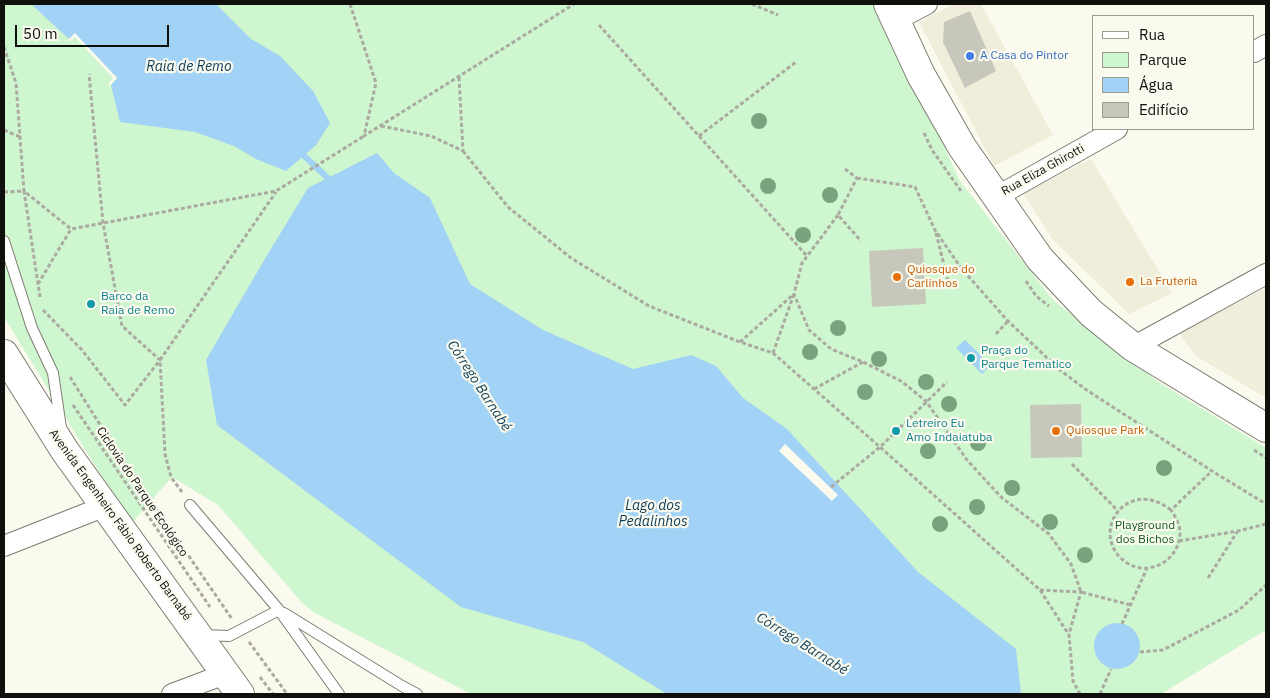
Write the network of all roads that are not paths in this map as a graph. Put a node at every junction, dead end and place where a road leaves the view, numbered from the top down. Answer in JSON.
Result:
{"nodes":[{"id":1,"x":928,"y":4,"type":"edge"},
{"id":2,"x":898,"y":9,"type":"edge"},
{"id":3,"x":1266,"y":45,"type":"edge"},
{"id":4,"x":1255,"y":51,"type":"edge"},
{"id":5,"x":1115,"y":130,"type":"edge"},
{"id":6,"x":996,"y":197,"type":"junction"},
{"id":7,"x":4,"y":241,"type":"edge"},
{"id":8,"x":1266,"y":274,"type":"edge"},
{"id":9,"x":1133,"y":347,"type":"junction"},
{"id":10,"x":4,"y":354,"type":"edge"},
{"id":11,"x":1266,"y":428,"type":"edge"},
{"id":12,"x":65,"y":451,"type":"junction"},
{"id":13,"x":190,"y":505,"type":"road end"},
{"id":14,"x":103,"y":507,"type":"junction"},
{"id":15,"x":4,"y":546,"type":"edge"},
{"id":16,"x":279,"y":610,"type":"junction"},
{"id":17,"x":198,"y":635,"type":"junction"},
{"id":18,"x":232,"y":684,"type":"edge"},
{"id":19,"x":172,"y":694,"type":"edge"},
{"id":20,"x":339,"y":694,"type":"edge"},
{"id":21,"x":417,"y":694,"type":"edge"}],
"edges":[{"from":1,"to":2,"type":"street"},
{"from":2,"to":6,"type":"main road"},
{"from":3,"to":4,"type":"street"},
{"from":5,"to":6,"type":"street","name":"Rua Eliza Ghirotti"},
{"from":6,"to":9,"type":"main road"},
{"from":7,"to":12,"type":"lane"},
{"from":8,"to":9,"type":"street"},
{"from":9,"to":11,"type":"main road"},
{"from":10,"to":12,"type":"main road","name":"Avenida Engenheiro Fábio Roberto Barnabé"},
{"from":12,"to":14,"type":"main road","name":"Avenida Engenheiro Fábio Roberto Barnabé"},
{"from":13,"to":16,"type":"lane"},
{"from":14,"to":15,"type":"street"},
{"from":14,"to":17,"type":"main road","name":"Avenida Engenheiro Fábio Roberto Barnabé"},
{"from":16,"to":17,"type":"lane"},
{"from":16,"to":20,"type":"lane"},
{"from":16,"to":21,"type":"lane"},
{"from":17,"to":18,"type":"main road","name":"Avenida Engenheiro Fábio Roberto Barnabé"},
{"from":18,"to":19,"type":"street"}]}
